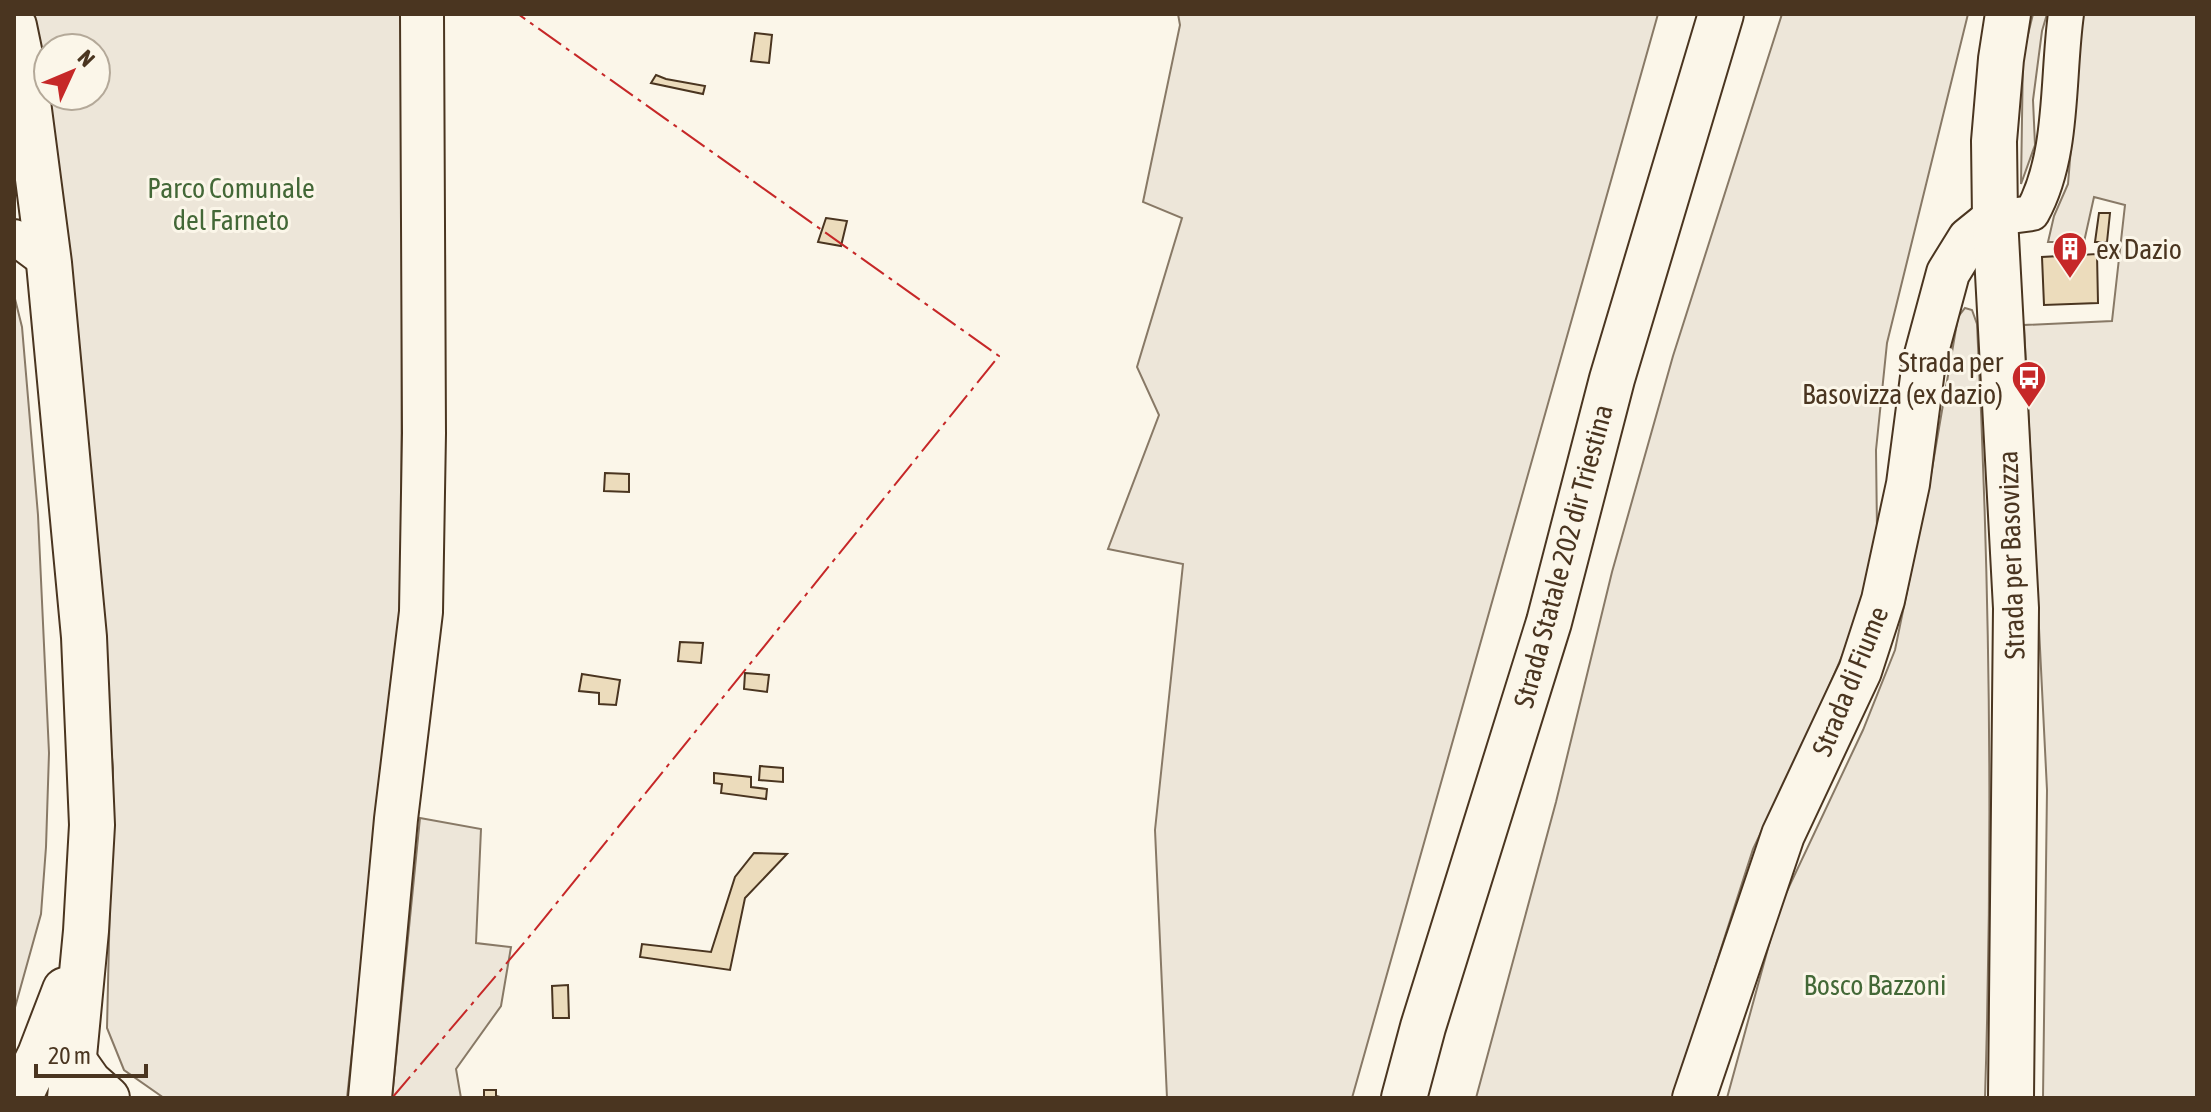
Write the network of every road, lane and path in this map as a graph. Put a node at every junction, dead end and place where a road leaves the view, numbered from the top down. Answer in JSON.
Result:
{"nodes":[{"id":1,"x":422,"y":14,"type":"edge"},
{"id":2,"x":1721,"y":14,"type":"edge"},
{"id":3,"x":2008,"y":14,"type":"edge"},
{"id":4,"x":2066,"y":14,"type":"edge"},
{"id":5,"x":14,"y":26,"type":"edge"},
{"id":6,"x":1995,"y":218,"type":"junction"},
{"id":7,"x":14,"y":237,"type":"edge"},
{"id":8,"x":49,"y":263,"type":"junction"},
{"id":9,"x":86,"y":931,"type":"junction"},
{"id":10,"x":71,"y":1078,"type":"edge"},
{"id":11,"x":1405,"y":1090,"type":"edge"},
{"id":12,"x":19,"y":1098,"type":"edge"},
{"id":13,"x":108,"y":1098,"type":"edge"},
{"id":14,"x":370,"y":1098,"type":"edge"},
{"id":15,"x":1694,"y":1098,"type":"edge"},
{"id":16,"x":2011,"y":1098,"type":"edge"}],
"edges":[{"from":1,"to":14,"type":"street"},
{"from":2,"to":11,"type":"main road","name":"Strada Statale 202 dir Triestina"},
{"from":3,"to":6,"type":"main road","name":"Strada per Basovizza"},
{"from":4,"to":6,"type":"street"},
{"from":5,"to":8,"type":"main road"},
{"from":6,"to":15,"type":"street","name":"Strada di Fiume"},
{"from":6,"to":16,"type":"main road","name":"Strada per Basovizza"},
{"from":7,"to":8,"type":"street"},
{"from":8,"to":9,"type":"main road"},
{"from":9,"to":10,"type":"main road"},
{"from":9,"to":12,"type":"main road"},
{"from":10,"to":13,"type":"street"}]}
